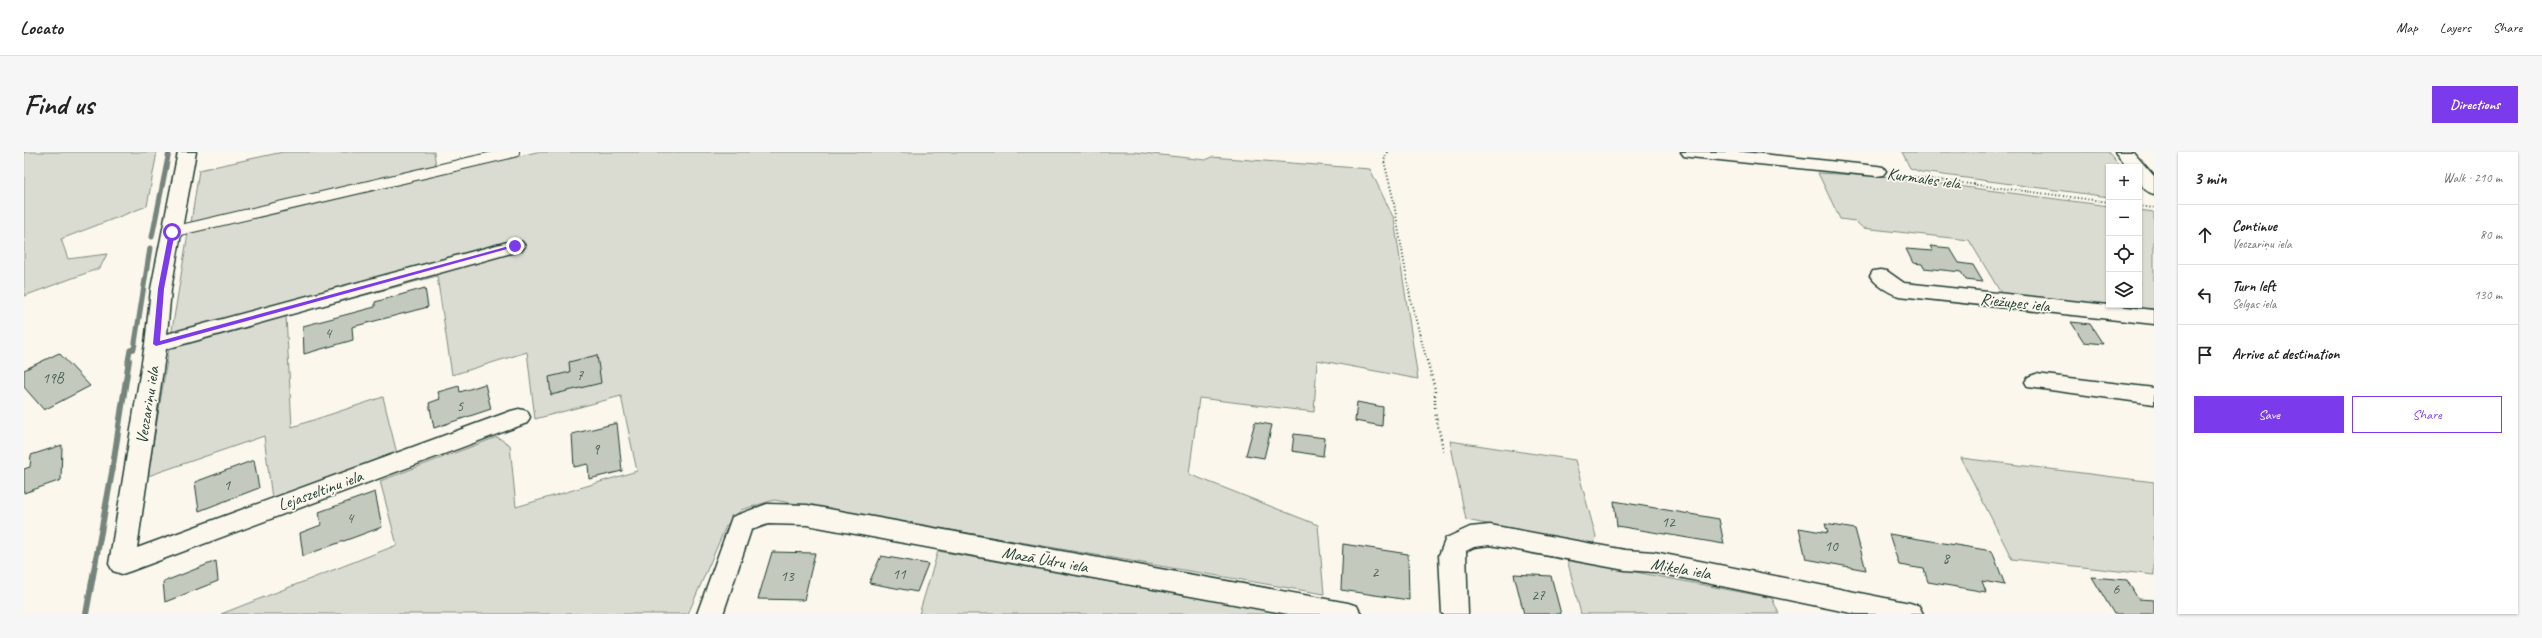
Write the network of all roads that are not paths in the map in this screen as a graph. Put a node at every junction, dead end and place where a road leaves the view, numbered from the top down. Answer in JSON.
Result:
{"nodes":[{"id":1,"x":187,"y":152,"type":"edge"},
{"id":2,"x":514,"y":152,"type":"edge"},
{"id":3,"x":1690,"y":152,"type":"edge"},
{"id":4,"x":2124,"y":152,"type":"edge"},
{"id":5,"x":2134,"y":164,"type":"edge"},
{"id":6,"x":1876,"y":171,"type":"road end"},
{"id":7,"x":2142,"y":174,"type":"edge"},
{"id":8,"x":2154,"y":188,"type":"edge"},
{"id":9,"x":172,"y":232,"type":"junction"},
{"id":10,"x":515,"y":246,"type":"dead end"},
{"id":11,"x":1880,"y":276,"type":"dead end"},
{"id":12,"x":2154,"y":317,"type":"edge"},
{"id":13,"x":156,"y":344,"type":"junction"},
{"id":14,"x":2036,"y":382,"type":"dead end"},
{"id":15,"x":2154,"y":396,"type":"edge"},
{"id":16,"x":519,"y":417,"type":"dead end"},
{"id":17,"x":122,"y":564,"type":"joint"},
{"id":18,"x":710,"y":614,"type":"edge"},
{"id":19,"x":1348,"y":614,"type":"edge"},
{"id":20,"x":1455,"y":614,"type":"edge"},
{"id":21,"x":1909,"y":614,"type":"edge"}],
"edges":[{"from":1,"to":9,"type":"street","name":"Veczariņu iela"},
{"from":2,"to":9,"type":"lane"},
{"from":3,"to":6,"type":"street","name":"Kurmales iela"},
{"from":4,"to":5,"type":"street"},
{"from":7,"to":8,"type":"street"},
{"from":9,"to":13,"type":"street","name":"Veczariņu iela"},
{"from":10,"to":13,"type":"street"},
{"from":11,"to":12,"type":"street","name":"Riežupes iela"},
{"from":13,"to":17,"type":"street","name":"Veczariņu iela"},
{"from":14,"to":15,"type":"street"},
{"from":16,"to":17,"type":"street","name":"Lejaszeltiņu iela"},
{"from":18,"to":19,"type":"street","name":"Mazā Ūdru iela"},
{"from":20,"to":21,"type":"street","name":"Miķeļa iela"}]}
